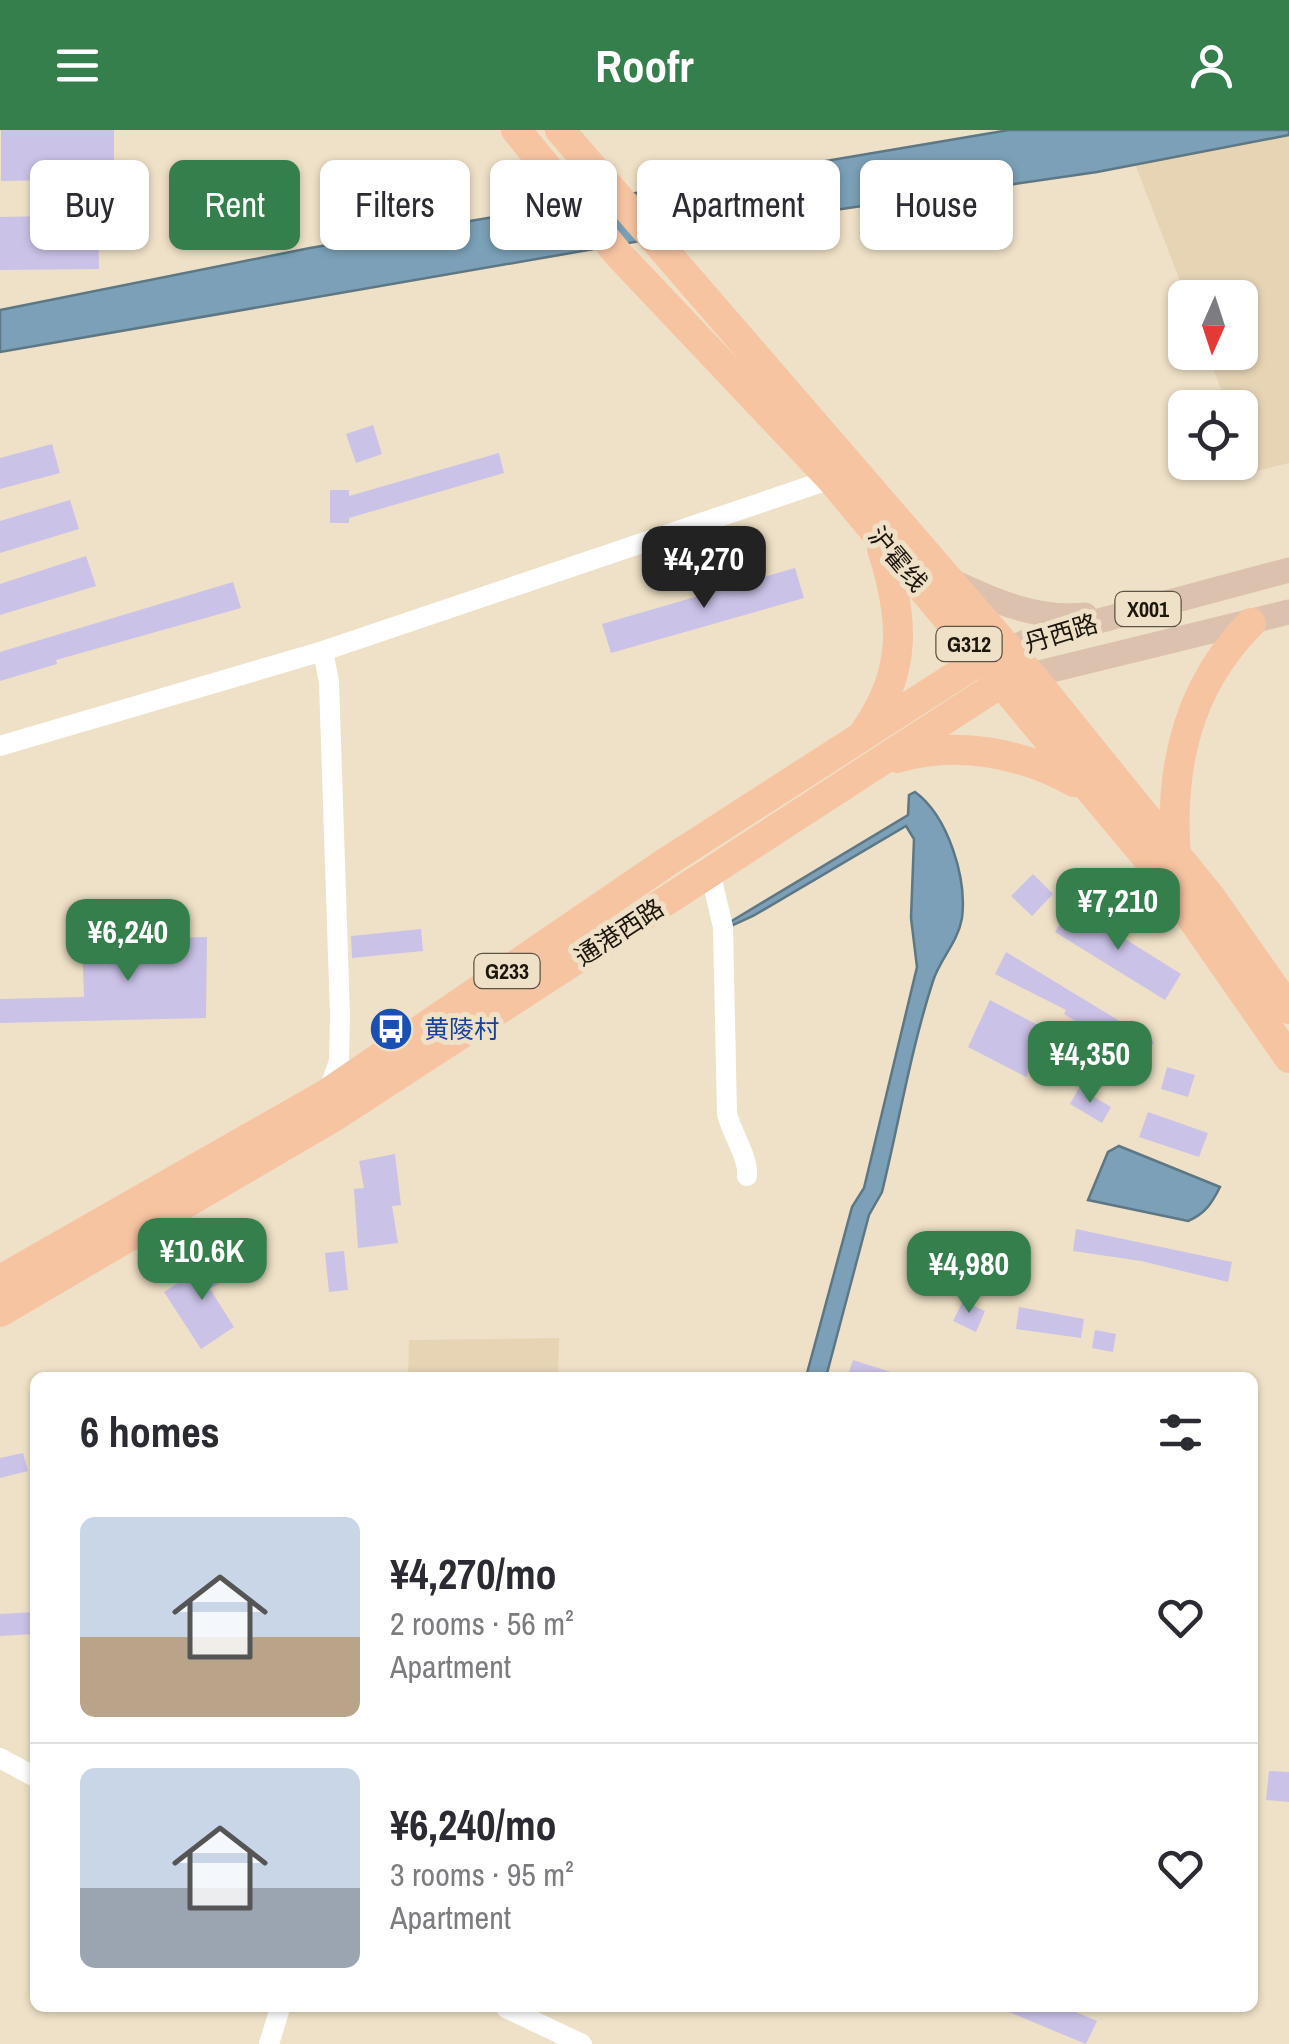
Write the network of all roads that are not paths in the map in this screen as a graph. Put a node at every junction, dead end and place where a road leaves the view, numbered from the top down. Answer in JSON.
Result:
{"nodes":[{"id":1,"x":516,"y":130,"type":"edge"},
{"id":2,"x":560,"y":130,"type":"edge"},
{"id":3,"x":831,"y":479,"type":"junction"},
{"id":4,"x":878,"y":537,"type":"junction"},
{"id":5,"x":1289,"y":570,"type":"edge"},
{"id":6,"x":942,"y":576,"type":"junction"},
{"id":7,"x":1159,"y":606,"type":"junction"},
{"id":8,"x":1289,"y":612,"type":"edge"},
{"id":9,"x":1251,"y":623,"type":"junction"},
{"id":10,"x":323,"y":651,"type":"junction"},
{"id":11,"x":997,"y":664,"type":"junction"},
{"id":12,"x":1031,"y":675,"type":"junction"},
{"id":13,"x":0,"y":746,"type":"edge"},
{"id":14,"x":864,"y":754,"type":"junction"},
{"id":15,"x":1087,"y":789,"type":"junction"},
{"id":16,"x":1176,"y":857,"type":"junction"},
{"id":17,"x":710,"y":871,"type":"junction"},
{"id":18,"x":1289,"y":1009,"type":"edge"},
{"id":19,"x":1289,"y":1058,"type":"edge"},
{"id":20,"x":328,"y":1092,"type":"junction"},
{"id":21,"x":748,"y":1176,"type":"dead end"},
{"id":22,"x":0,"y":1280,"type":"edge"},
{"id":23,"x":0,"y":1312,"type":"edge"},
{"id":24,"x":0,"y":1758,"type":"edge"},
{"id":25,"x":30,"y":1774,"type":"edge"},
{"id":26,"x":279,"y":2012,"type":"edge"},
{"id":27,"x":514,"y":2012,"type":"edge"},
{"id":28,"x":269,"y":2044,"type":"edge"},
{"id":29,"x":582,"y":2044,"type":"edge"}],
"edges":[{"from":1,"to":3,"type":"highway","name":"沪霍线","number":"G312"},
{"from":2,"to":6,"type":"highway","name":"沪霍线","number":"G312"},
{"from":3,"to":4,"type":"highway","name":"沪霍线","number":"G312"},
{"from":3,"to":10,"type":"street"},
{"from":4,"to":11,"type":"highway","name":"沪霍线","number":"G312"},
{"from":4,"to":14,"type":"highway"},
{"from":5,"to":7,"type":"main road","name":"丹西路","number":"X001"},
{"from":6,"to":7,"type":"main road"},
{"from":6,"to":11,"type":"highway","name":"沪霍线","number":"G312"},
{"from":7,"to":11,"type":"main road","name":"丹西路","number":"X001"},
{"from":8,"to":9,"type":"main road","name":"丹西路","number":"X001"},
{"from":9,"to":12,"type":"main road","name":"丹西路","number":"X001"},
{"from":9,"to":16,"type":"highway"},
{"from":10,"to":13,"type":"street"},
{"from":10,"to":20,"type":"street"},
{"from":11,"to":12,"type":"highway","name":"通港西路","number":"G233"},
{"from":11,"to":14,"type":"highway","name":"通港西路","number":"G233"},
{"from":11,"to":15,"type":"highway","name":"沪霍线","number":"G312"},
{"from":12,"to":16,"type":"highway","number":"G312"},
{"from":14,"to":15,"type":"highway"},
{"from":14,"to":17,"type":"highway","name":"通港西路","number":"G233"},
{"from":14,"to":20,"type":"highway","name":"通港西路","number":"G233"},
{"from":15,"to":19,"type":"highway","name":"沪霍线","number":"G312"},
{"from":16,"to":18,"type":"highway","number":"G312"},
{"from":17,"to":21,"type":"street"},
{"from":17,"to":23,"type":"highway","name":"通港西路","number":"G233"},
{"from":20,"to":22,"type":"highway","name":"通港西路","number":"G233"},
{"from":24,"to":25,"type":"street"},
{"from":26,"to":28,"type":"street"},
{"from":27,"to":29,"type":"street"}]}
